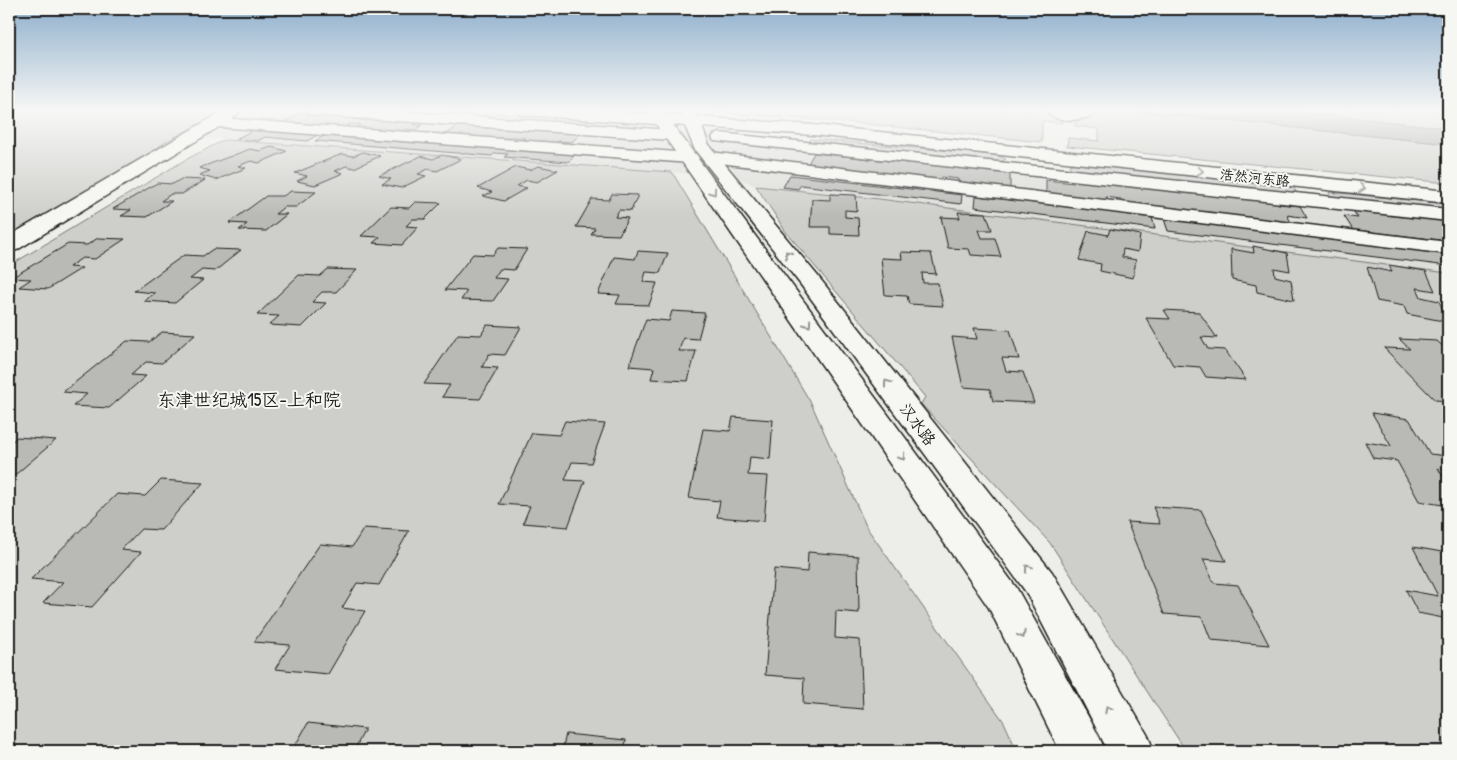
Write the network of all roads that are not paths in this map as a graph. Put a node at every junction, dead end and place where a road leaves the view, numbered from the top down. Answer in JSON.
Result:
{"nodes":[{"id":1,"x":176,"y":145,"type":"edge"},
{"id":2,"x":576,"y":145,"type":"edge"},
{"id":3,"x":701,"y":145,"type":"edge"},
{"id":4,"x":723,"y":145,"type":"edge"},
{"id":5,"x":918,"y":145,"type":"edge"},
{"id":6,"x":1078,"y":145,"type":"edge"},
{"id":7,"x":707,"y":152,"type":"junction"},
{"id":8,"x":1024,"y":161,"type":"junction"},
{"id":9,"x":1310,"y":182,"type":"junction"},
{"id":10,"x":1448,"y":183,"type":"edge"},
{"id":11,"x":1024,"y":196,"type":"junction"},
{"id":12,"x":1448,"y":197,"type":"edge"},
{"id":13,"x":1321,"y":201,"type":"junction"},
{"id":14,"x":1448,"y":215,"type":"edge"},
{"id":15,"x":1342,"y":235,"type":"junction"},
{"id":16,"x":9,"y":245,"type":"edge"},
{"id":17,"x":1448,"y":248,"type":"edge"},
{"id":18,"x":1083,"y":751,"type":"edge"},
{"id":19,"x":1132,"y":751,"type":"edge"}],
"edges":[{"from":1,"to":16,"type":"main road"},
{"from":2,"to":7,"type":"main road"},
{"from":3,"to":7,"type":"main road","name":"汉水路"},
{"from":4,"to":7,"type":"main road"},
{"from":5,"to":8,"type":"main road","name":"浩然河东路"},
{"from":6,"to":10,"type":"main road","name":"浩然河东路"},
{"from":7,"to":8,"type":"main road"},
{"from":7,"to":11,"type":"main road"},
{"from":7,"to":18,"type":"main road","name":"汉水路","one_way":true},
{"from":19,"to":7,"type":"main road","name":"汉水路","one_way":true},
{"from":8,"to":9,"type":"main road","name":"浩然河东路","one_way":true},
{"from":8,"to":11,"type":"main road"},
{"from":8,"to":13,"type":"main road"},
{"from":9,"to":12,"type":"main road","name":"浩然河东路","one_way":true},
{"from":9,"to":13,"type":"main road"},
{"from":11,"to":15,"type":"main road"},
{"from":13,"to":14,"type":"main road"},
{"from":13,"to":15,"type":"main road"},
{"from":15,"to":17,"type":"main road"}]}
